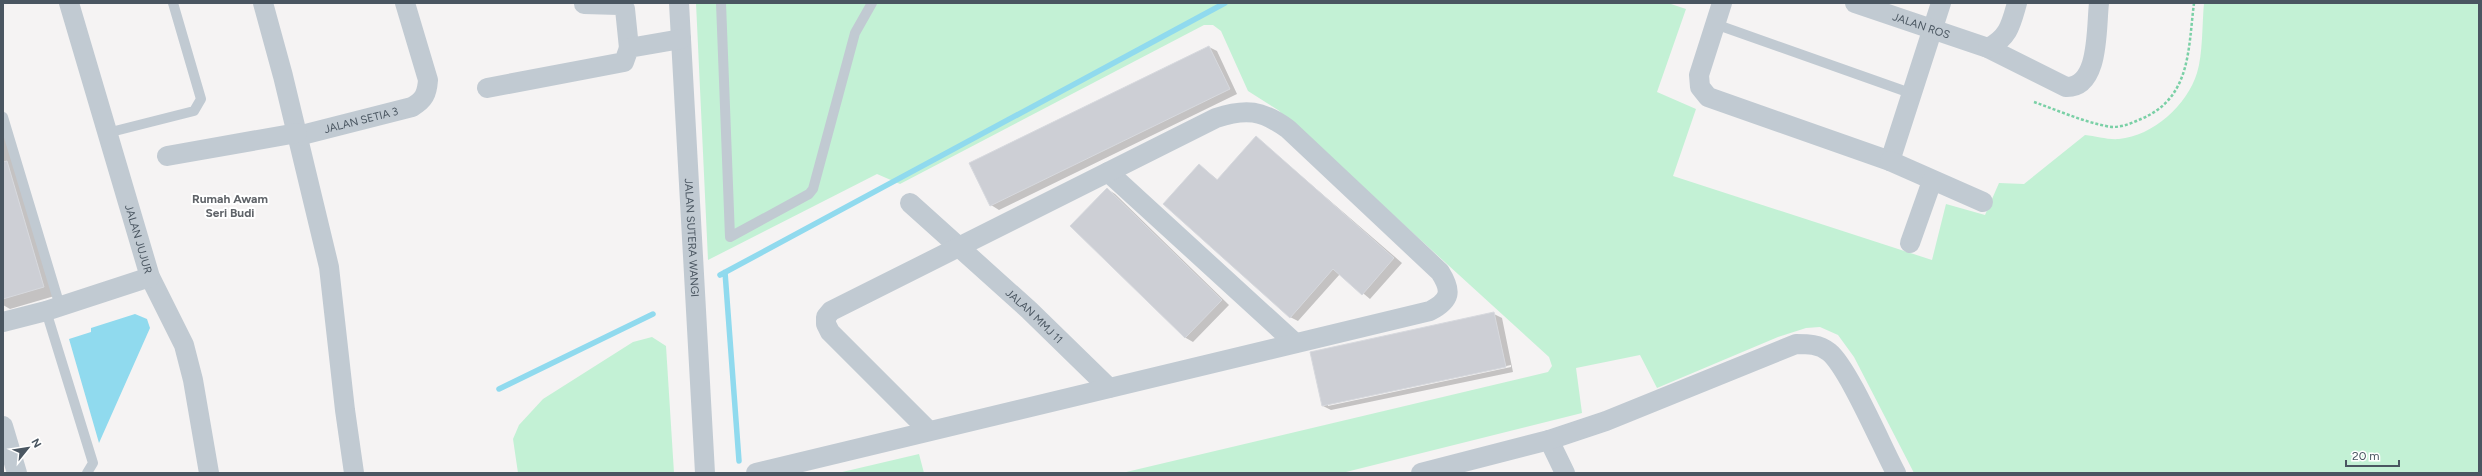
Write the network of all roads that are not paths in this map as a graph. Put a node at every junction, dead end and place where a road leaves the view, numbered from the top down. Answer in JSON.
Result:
{"nodes":[{"id":1,"x":69,"y":3,"type":"edge"},
{"id":2,"x":173,"y":3,"type":"edge"},
{"id":3,"x":263,"y":3,"type":"edge"},
{"id":4,"x":404,"y":3,"type":"edge"},
{"id":5,"x":679,"y":3,"type":"edge"},
{"id":6,"x":721,"y":3,"type":"edge"},
{"id":7,"x":872,"y":3,"type":"edge"},
{"id":8,"x":1722,"y":3,"type":"edge"},
{"id":9,"x":1855,"y":3,"type":"edge"},
{"id":10,"x":1941,"y":3,"type":"edge"},
{"id":11,"x":2017,"y":3,"type":"edge"},
{"id":12,"x":2099,"y":3,"type":"edge"},
{"id":13,"x":584,"y":4,"type":"dead end"},
{"id":14,"x":1715,"y":24,"type":"junction"},
{"id":15,"x":1934,"y":30,"type":"junction"},
{"id":16,"x":681,"y":39,"type":"junction"},
{"id":17,"x":629,"y":48,"type":"junction"},
{"id":18,"x":1988,"y":48,"type":"junction"},
{"id":19,"x":486,"y":88,"type":"dead end"},
{"id":20,"x":1913,"y":94,"type":"junction"},
{"id":21,"x":3,"y":117,"type":"edge"},
{"id":22,"x":107,"y":133,"type":"junction"},
{"id":23,"x":298,"y":134,"type":"junction"},
{"id":24,"x":167,"y":156,"type":"dead end"},
{"id":25,"x":1890,"y":162,"type":"junction"},
{"id":26,"x":1108,"y":172,"type":"junction"},
{"id":27,"x":1932,"y":181,"type":"junction"},
{"id":28,"x":1983,"y":202,"type":"dead end"},
{"id":29,"x":910,"y":203,"type":"dead end"},
{"id":30,"x":1910,"y":243,"type":"dead end"},
{"id":31,"x":958,"y":247,"type":"junction"},
{"id":32,"x":150,"y":277,"type":"junction"},
{"id":33,"x":53,"y":309,"type":"junction"},
{"id":34,"x":3,"y":322,"type":"edge"},
{"id":35,"x":1295,"y":343,"type":"junction"},
{"id":36,"x":1109,"y":388,"type":"junction"},
{"id":37,"x":3,"y":426,"type":"edge"},
{"id":38,"x":929,"y":431,"type":"junction"},
{"id":39,"x":1549,"y":440,"type":"junction"},
{"id":40,"x":17,"y":473,"type":"edge"},
{"id":41,"x":87,"y":473,"type":"edge"},
{"id":42,"x":209,"y":473,"type":"edge"},
{"id":43,"x":354,"y":473,"type":"edge"},
{"id":44,"x":706,"y":473,"type":"edge"},
{"id":45,"x":756,"y":473,"type":"edge"},
{"id":46,"x":1421,"y":473,"type":"edge"},
{"id":47,"x":1566,"y":473,"type":"edge"},
{"id":48,"x":1896,"y":473,"type":"edge"}],
"edges":[{"from":1,"to":22,"type":"street","name":"JALAN JUJUR"},
{"from":2,"to":22,"type":"lane"},
{"from":3,"to":23,"type":"street"},
{"from":4,"to":23,"type":"street","name":"JALAN SETIA 3"},
{"from":5,"to":16,"type":"street","name":"JALAN SUTERA WANGI"},
{"from":6,"to":7,"type":"lane"},
{"from":8,"to":14,"type":"street"},
{"from":9,"to":15,"type":"street","name":"JALAN ROS"},
{"from":10,"to":15,"type":"street"},
{"from":11,"to":18,"type":"street"},
{"from":12,"to":18,"type":"street","name":"JALAN ROS"},
{"from":13,"to":17,"type":"street"},
{"from":14,"to":20,"type":"lane"},
{"from":14,"to":25,"type":"street"},
{"from":15,"to":18,"type":"street","name":"JALAN ROS"},
{"from":15,"to":20,"type":"street"},
{"from":16,"to":17,"type":"street"},
{"from":16,"to":44,"type":"street","name":"JALAN SUTERA WANGI"},
{"from":17,"to":19,"type":"street"},
{"from":20,"to":25,"type":"street"},
{"from":21,"to":33,"type":"lane"},
{"from":22,"to":32,"type":"street","name":"JALAN JUJUR"},
{"from":23,"to":24,"type":"street","name":"JALAN SETIA 3"},
{"from":23,"to":43,"type":"street"},
{"from":25,"to":27,"type":"street"},
{"from":26,"to":31,"type":"street"},
{"from":26,"to":35,"type":"street"},
{"from":26,"to":35,"type":"street"},
{"from":27,"to":28,"type":"street"},
{"from":27,"to":30,"type":"street"},
{"from":29,"to":31,"type":"street","name":"JALAN MMJ 11"},
{"from":31,"to":36,"type":"street","name":"JALAN MMJ 11"},
{"from":31,"to":38,"type":"street"},
{"from":32,"to":33,"type":"street"},
{"from":32,"to":42,"type":"street","name":"JALAN JUJUR"},
{"from":33,"to":34,"type":"street"},
{"from":33,"to":41,"type":"lane"},
{"from":35,"to":36,"type":"street"},
{"from":36,"to":38,"type":"street"},
{"from":37,"to":40,"type":"street"},
{"from":38,"to":45,"type":"street"},
{"from":39,"to":46,"type":"street"},
{"from":39,"to":47,"type":"street"},
{"from":39,"to":48,"type":"street"}]}
